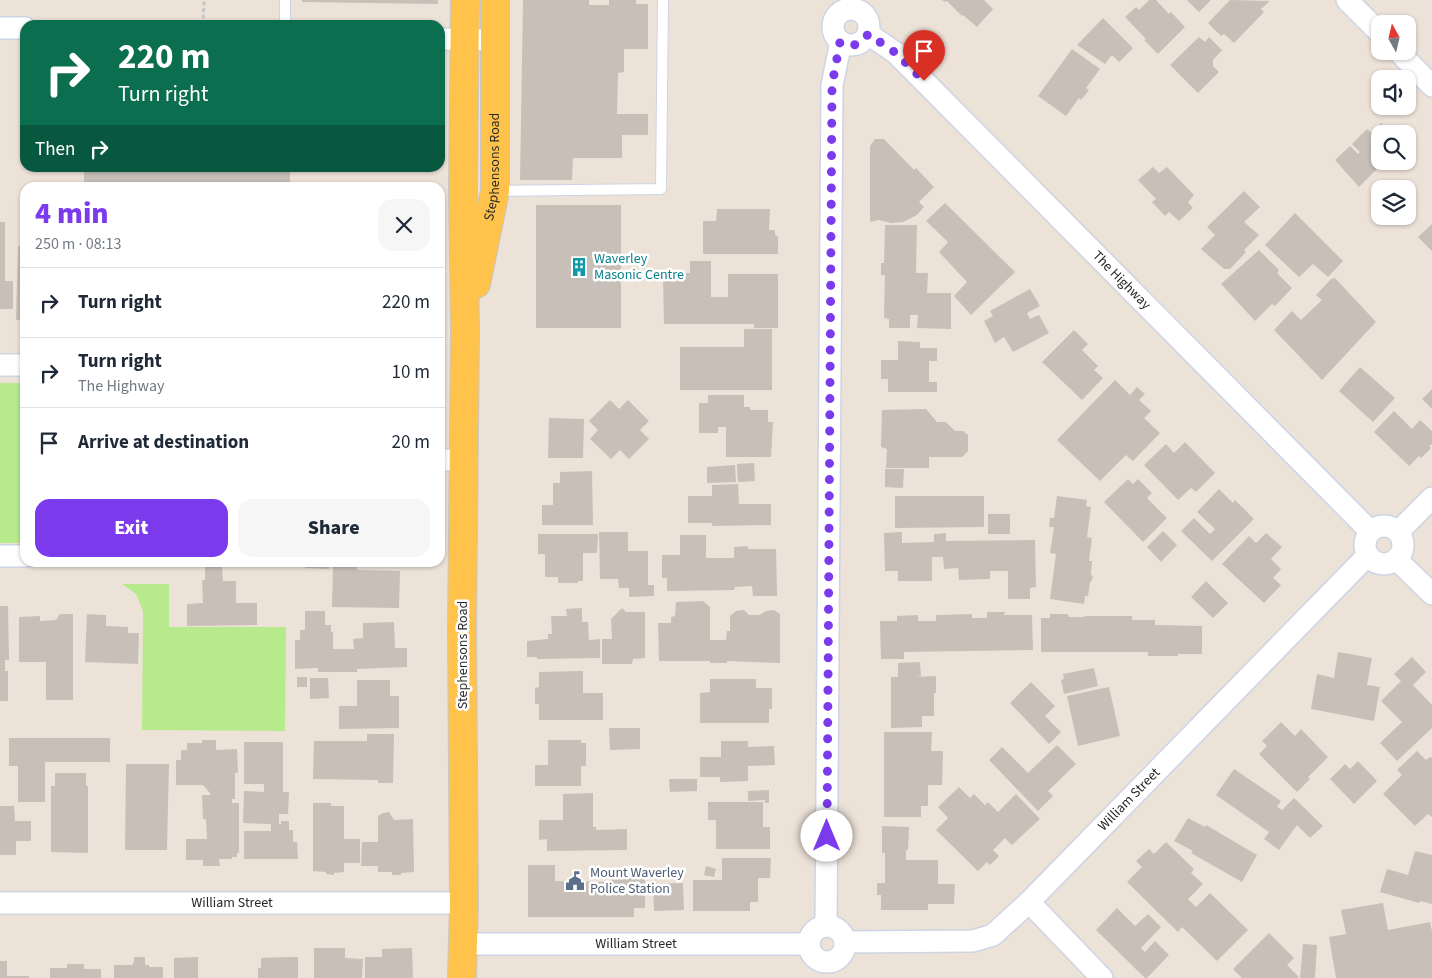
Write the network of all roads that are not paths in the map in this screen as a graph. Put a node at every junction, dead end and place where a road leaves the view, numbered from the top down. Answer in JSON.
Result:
{"nodes":[{"id":1,"x":285,"y":0,"type":"edge"},
{"id":2,"x":465,"y":0,"type":"edge"},
{"id":3,"x":495,"y":0,"type":"edge"},
{"id":4,"x":663,"y":0,"type":"edge"},
{"id":5,"x":1347,"y":0,"type":"edge"},
{"id":6,"x":837,"y":6,"type":"edge"},
{"id":7,"x":285,"y":20,"type":"edge"},
{"id":8,"x":1371,"y":24,"type":"edge"},
{"id":9,"x":0,"y":28,"type":"edge"},
{"id":10,"x":20,"y":28,"type":"edge"},
{"id":11,"x":868,"y":34,"type":"junction"},
{"id":12,"x":452,"y":39,"type":"edge"},
{"id":13,"x":494,"y":40,"type":"junction"},
{"id":14,"x":840,"y":42,"type":"junction"},
{"id":15,"x":1407,"y":60,"type":"edge"},
{"id":16,"x":1432,"y":86,"type":"edge"},
{"id":17,"x":495,"y":191,"type":"junction"},
{"id":18,"x":462,"y":192,"type":"junction"},
{"id":19,"x":465,"y":332,"type":"junction"},
{"id":20,"x":0,"y":365,"type":"edge"},
{"id":21,"x":20,"y":365,"type":"edge"},
{"id":22,"x":452,"y":460,"type":"edge"},
{"id":23,"x":1432,"y":498,"type":"edge"},
{"id":24,"x":1370,"y":531,"type":"junction"},
{"id":25,"x":1398,"y":532,"type":"junction"},
{"id":26,"x":1368,"y":555,"type":"junction"},
{"id":27,"x":0,"y":556,"type":"edge"},
{"id":28,"x":20,"y":556,"type":"edge"},
{"id":29,"x":1396,"y":559,"type":"junction"},
{"id":30,"x":1432,"y":594,"type":"edge"},
{"id":31,"x":1029,"y":902,"type":"junction"},
{"id":32,"x":0,"y":903,"type":"edge"},
{"id":33,"x":464,"y":904,"type":"junction"},
{"id":34,"x":826,"y":926,"type":"junction"},
{"id":35,"x":845,"y":942,"type":"junction"},
{"id":36,"x":462,"y":944,"type":"junction"},
{"id":37,"x":810,"y":944,"type":"junction"},
{"id":38,"x":827,"y":970,"type":"edge"},
{"id":39,"x":462,"y":978,"type":"edge"},
{"id":40,"x":1102,"y":978,"type":"edge"}],
"edges":[{"from":1,"to":7,"type":"lane"},
{"from":2,"to":12,"type":"main road","name":"Stephensons Road"},
{"from":3,"to":13,"type":"main road","name":"Stephensons Road"},
{"from":4,"to":17,"type":"lane"},
{"from":5,"to":8,"type":"street"},
{"from":6,"to":11,"type":"street"},
{"from":6,"to":14,"type":"street"},
{"from":9,"to":10,"type":"street"},
{"from":11,"to":14,"type":"street"},
{"from":11,"to":24,"type":"street","name":"The Highway"},
{"from":12,"to":13,"type":"street"},
{"from":12,"to":18,"type":"main road","name":"Stephensons Road"},
{"from":13,"to":17,"type":"main road","name":"Stephensons Road"},
{"from":14,"to":34,"type":"street"},
{"from":15,"to":16,"type":"street"},
{"from":17,"to":18,"type":"main road"},
{"from":17,"to":19,"type":"main road","name":"Stephensons Road"},
{"from":18,"to":19,"type":"main road","name":"Stephensons Road"},
{"from":19,"to":22,"type":"main road","name":"Stephensons Road"},
{"from":20,"to":21,"type":"street"},
{"from":22,"to":33,"type":"main road","name":"Stephensons Road"},
{"from":23,"to":25,"type":"street"},
{"from":24,"to":25,"type":"street"},
{"from":24,"to":26,"type":"street"},
{"from":25,"to":29,"type":"street"},
{"from":26,"to":29,"type":"street"},
{"from":26,"to":31,"type":"street","name":"William Street"},
{"from":27,"to":28,"type":"street"},
{"from":29,"to":30,"type":"street"},
{"from":31,"to":35,"type":"street","name":"William Street"},
{"from":31,"to":40,"type":"street"},
{"from":32,"to":33,"type":"street","name":"William Street"},
{"from":33,"to":36,"type":"main road","name":"Stephensons Road"},
{"from":34,"to":35,"type":"street"},
{"from":34,"to":37,"type":"street"},
{"from":35,"to":38,"type":"street"},
{"from":36,"to":37,"type":"street","name":"William Street"},
{"from":36,"to":39,"type":"main road","name":"Stephensons Road"},
{"from":37,"to":38,"type":"street"}]}
